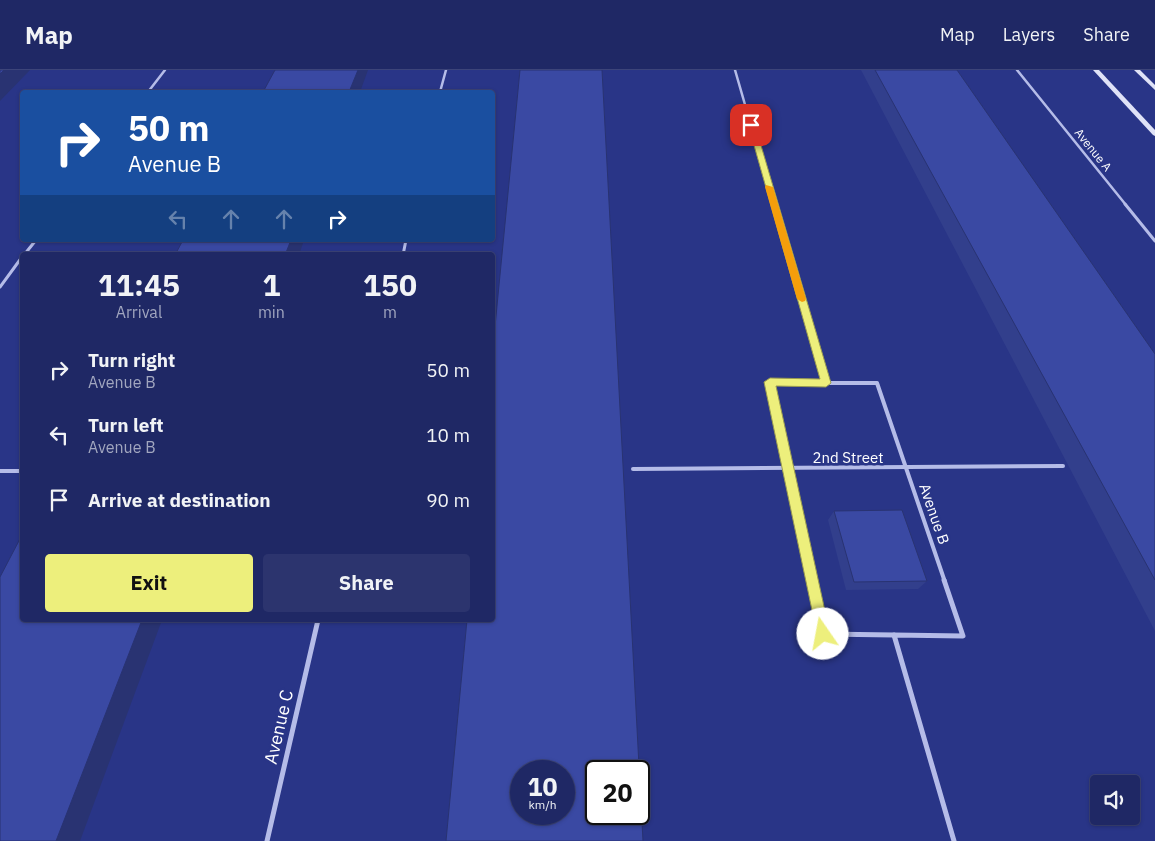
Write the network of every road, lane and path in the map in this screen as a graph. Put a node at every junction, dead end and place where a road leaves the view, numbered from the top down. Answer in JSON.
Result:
{"nodes":[{"id":1,"x":165,"y":70,"type":"edge"},
{"id":2,"x":446,"y":70,"type":"edge"},
{"id":3,"x":735,"y":70,"type":"edge"},
{"id":4,"x":1017,"y":70,"type":"edge"},
{"id":5,"x":1096,"y":70,"type":"edge"},
{"id":6,"x":1137,"y":70,"type":"edge"},
{"id":7,"x":1155,"y":88,"type":"edge"},
{"id":8,"x":150,"y":90,"type":"edge"},
{"id":9,"x":441,"y":90,"type":"edge"},
{"id":10,"x":1155,"y":134,"type":"edge"},
{"id":11,"x":1155,"y":241,"type":"edge"},
{"id":12,"x":34,"y":242,"type":"edge"},
{"id":13,"x":26,"y":252,"type":"edge"},
{"id":14,"x":20,"y":260,"type":"edge"},
{"id":15,"x":0,"y":287,"type":"edge"},
{"id":16,"x":826,"y":383,"type":"junction"},
{"id":17,"x":1063,"y":466,"type":"dead end"},
{"id":18,"x":633,"y":469,"type":"dead end"},
{"id":19,"x":788,"y":469,"type":"junction"},
{"id":20,"x":906,"y":469,"type":"junction"},
{"id":21,"x":0,"y":471,"type":"edge"},
{"id":22,"x":20,"y":471,"type":"edge"},
{"id":23,"x":318,"y":622,"type":"edge"},
{"id":24,"x":894,"y":635,"type":"junction"},
{"id":25,"x":267,"y":841,"type":"edge"},
{"id":26,"x":954,"y":841,"type":"edge"}],
"edges":[{"from":1,"to":8,"type":"lane"},
{"from":2,"to":9,"type":"lane"},
{"from":3,"to":16,"type":"lane"},
{"from":4,"to":11,"type":"lane","name":"Avenue A"},
{"from":5,"to":10,"type":"main road"},
{"from":6,"to":7,"type":"main road"},
{"from":12,"to":13,"type":"lane"},
{"from":14,"to":15,"type":"lane"},
{"from":16,"to":19,"type":"lane","name":"Avenue B"},
{"from":16,"to":20,"type":"lane","name":"Avenue B"},
{"from":17,"to":20,"type":"lane","name":"2nd Street"},
{"from":18,"to":19,"type":"lane","name":"2nd Street"},
{"from":19,"to":20,"type":"lane","name":"2nd Street"},
{"from":19,"to":24,"type":"lane","name":"Avenue B"},
{"from":20,"to":24,"type":"lane","name":"Avenue B"},
{"from":21,"to":22,"type":"lane"},
{"from":23,"to":25,"type":"lane","name":"Avenue C"},
{"from":24,"to":26,"type":"lane"}]}
